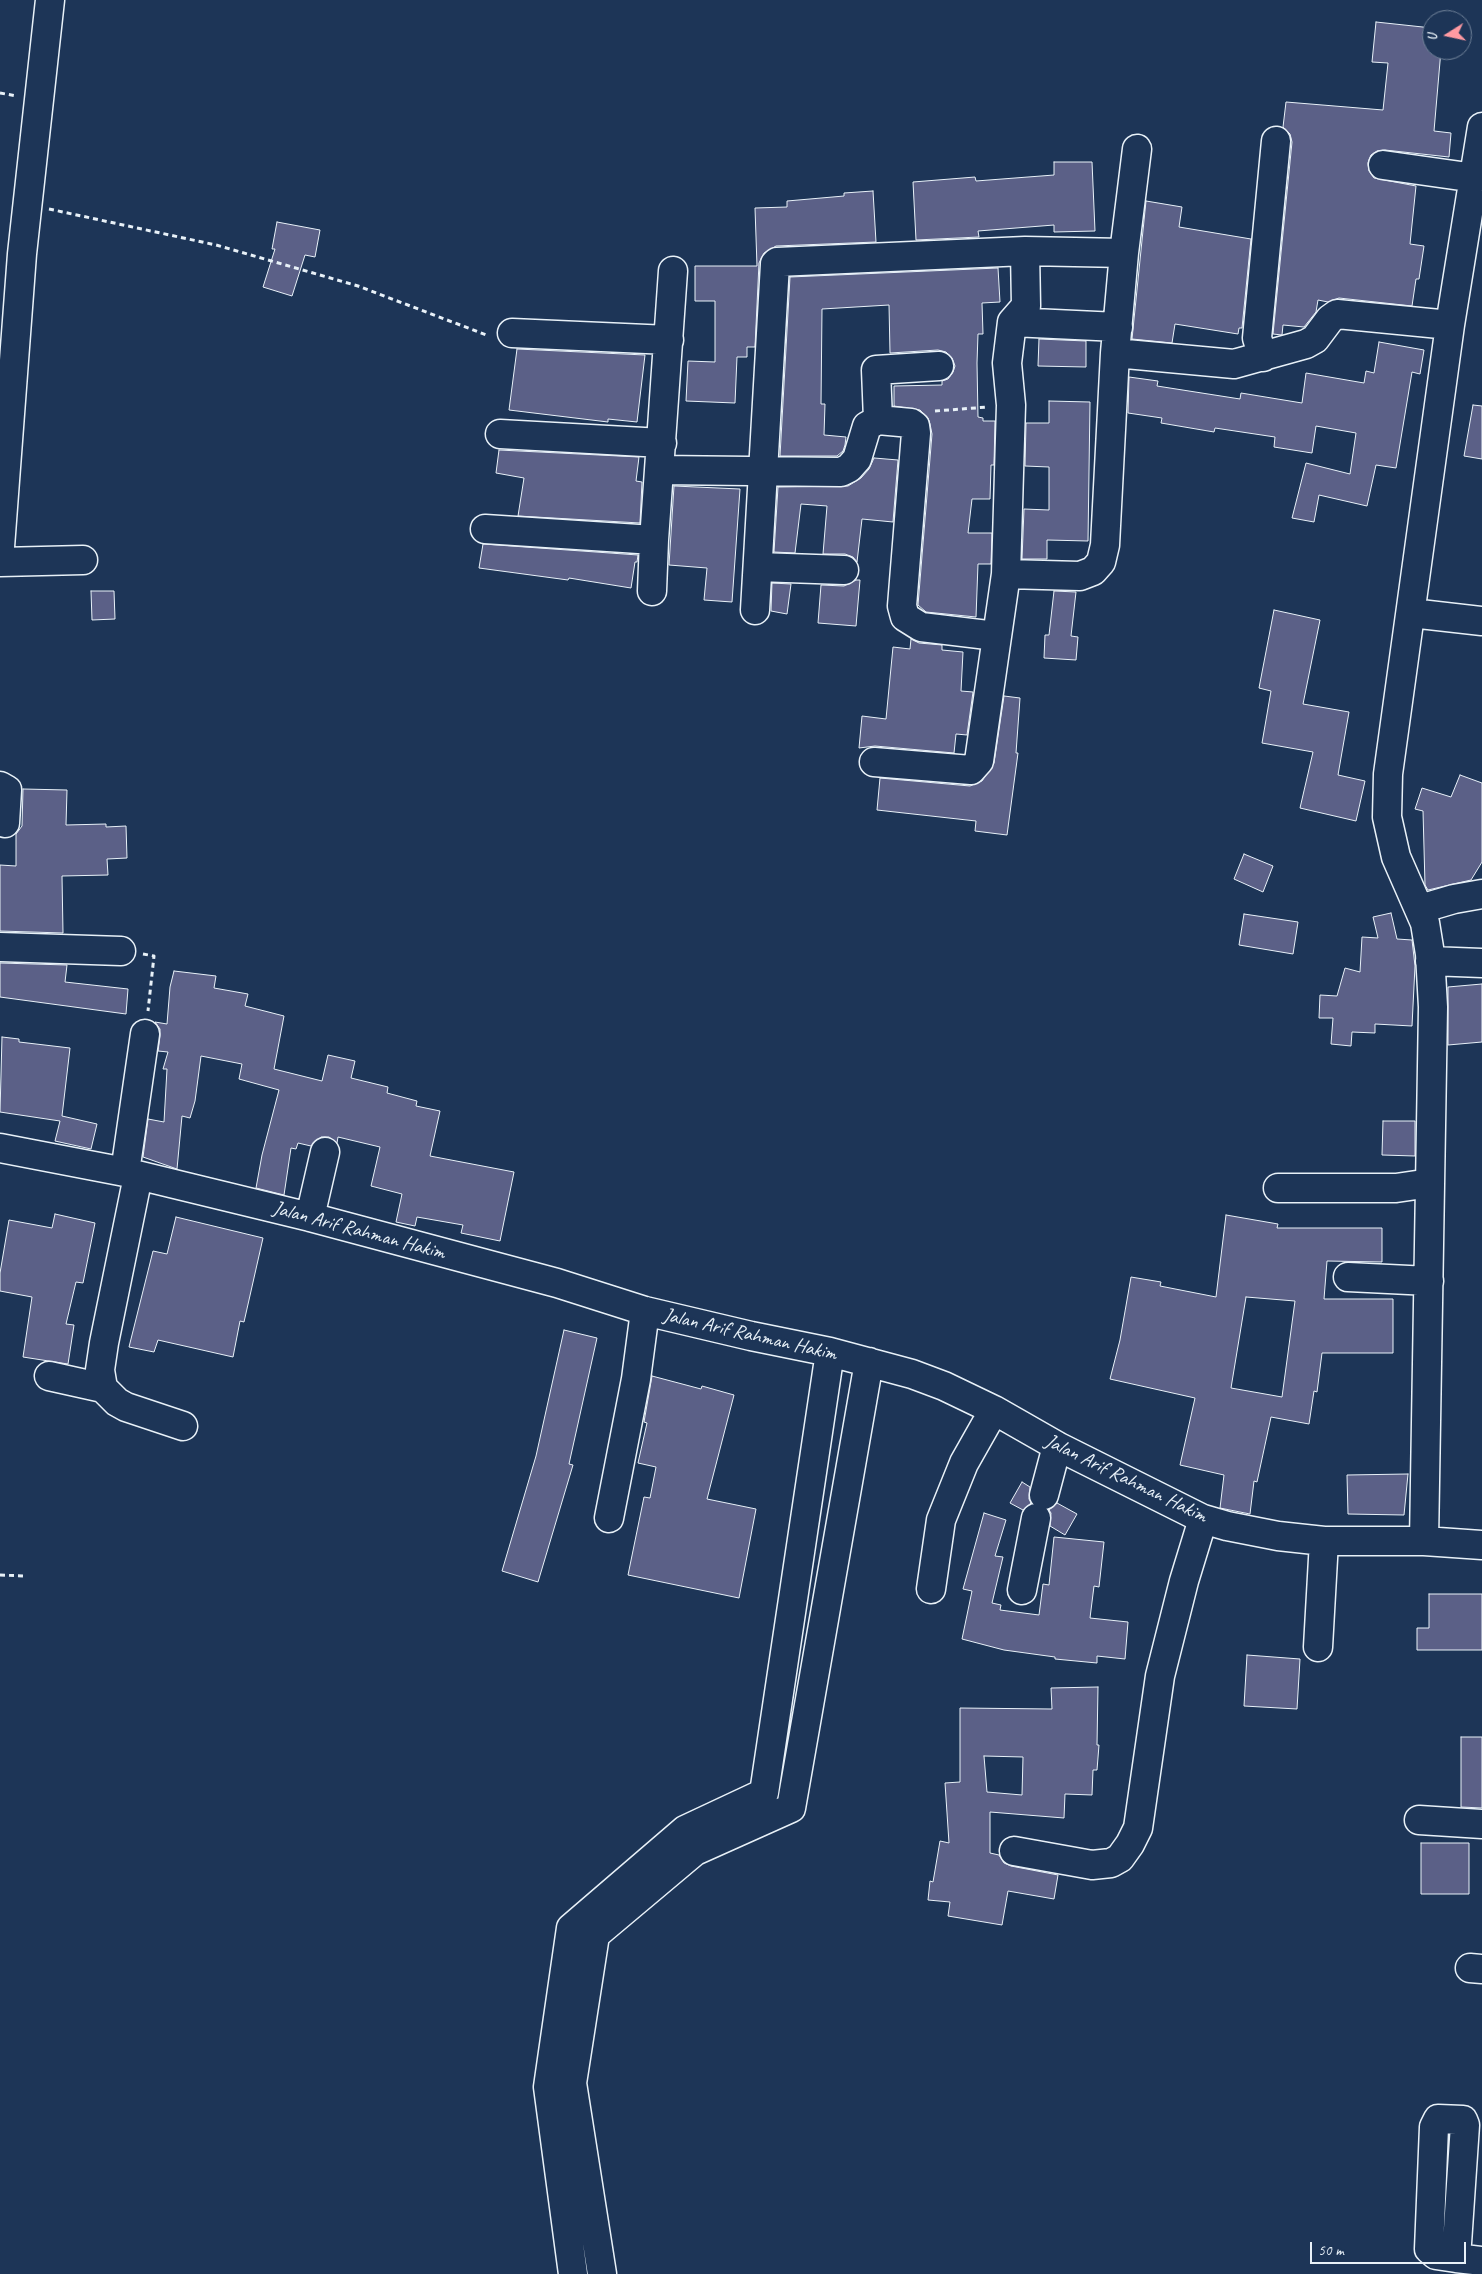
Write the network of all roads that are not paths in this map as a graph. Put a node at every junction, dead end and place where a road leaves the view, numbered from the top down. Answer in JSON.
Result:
{"nodes":[{"id":1,"x":50,"y":0,"type":"edge"},
{"id":2,"x":1482,"y":127,"type":"edge"},
{"id":3,"x":1276,"y":141,"type":"dead end"},
{"id":4,"x":1138,"y":149,"type":"dead end"},
{"id":5,"x":1382,"y":166,"type":"dead end"},
{"id":6,"x":1475,"y":178,"type":"junction"},
{"id":7,"x":1025,"y":251,"type":"junction"},
{"id":8,"x":1124,"y":253,"type":"junction"},
{"id":9,"x":673,"y":272,"type":"dead end"},
{"id":10,"x":1012,"y":322,"type":"junction"},
{"id":11,"x":1450,"y":325,"type":"junction"},
{"id":12,"x":8,"y":332,"type":"edge"},
{"id":13,"x":504,"y":336,"type":"road end"},
{"id":14,"x":669,"y":340,"type":"junction"},
{"id":15,"x":1117,"y":340,"type":"junction"},
{"id":16,"x":1263,"y":357,"type":"junction"},
{"id":17,"x":939,"y":366,"type":"dead end"},
{"id":18,"x":878,"y":420,"type":"junction"},
{"id":19,"x":500,"y":434,"type":"dead end"},
{"id":20,"x":662,"y":443,"type":"junction"},
{"id":21,"x":659,"y":470,"type":"junction"},
{"id":22,"x":763,"y":471,"type":"junction"},
{"id":23,"x":485,"y":529,"type":"dead end"},
{"id":24,"x":654,"y":540,"type":"junction"},
{"id":25,"x":0,"y":547,"type":"edge"},
{"id":26,"x":82,"y":560,"type":"dead end"},
{"id":27,"x":0,"y":562,"type":"edge"},
{"id":28,"x":758,"y":567,"type":"junction"},
{"id":29,"x":844,"y":570,"type":"dead end"},
{"id":30,"x":1006,"y":574,"type":"junction"},
{"id":31,"x":652,"y":591,"type":"dead end"},
{"id":32,"x":755,"y":610,"type":"dead end"},
{"id":33,"x":1410,"y":613,"type":"junction"},
{"id":34,"x":1482,"y":621,"type":"edge"},
{"id":35,"x":996,"y":636,"type":"junction"},
{"id":36,"x":874,"y":762,"type":"dead end"},
{"id":37,"x":0,"y":786,"type":"edge"},
{"id":38,"x":5,"y":823,"type":"dead end"},
{"id":39,"x":1482,"y":894,"type":"edge"},
{"id":40,"x":1420,"y":909,"type":"junction"},
{"id":41,"x":0,"y":947,"type":"edge"},
{"id":42,"x":121,"y":951,"type":"road end"},
{"id":43,"x":1430,"y":961,"type":"junction"},
{"id":44,"x":1482,"y":963,"type":"edge"},
{"id":45,"x":146,"y":1034,"type":"road end"},
{"id":46,"x":0,"y":1148,"type":"edge"},
{"id":47,"x":325,"y":1152,"type":"dead end"},
{"id":48,"x":131,"y":1174,"type":"junction"},
{"id":49,"x":1430,"y":1183,"type":"junction"},
{"id":50,"x":1278,"y":1188,"type":"dead end"},
{"id":51,"x":310,"y":1216,"type":"junction"},
{"id":52,"x":1348,"y":1277,"type":"dead end"},
{"id":53,"x":1429,"y":1281,"type":"junction"},
{"id":54,"x":645,"y":1311,"type":"junction"},
{"id":55,"x":830,"y":1352,"type":"junction"},
{"id":56,"x":869,"y":1362,"type":"junction"},
{"id":57,"x":49,"y":1376,"type":"dead end"},
{"id":58,"x":103,"y":1388,"type":"junction"},
{"id":59,"x":994,"y":1410,"type":"junction"},
{"id":60,"x":183,"y":1426,"type":"dead end"},
{"id":61,"x":1057,"y":1446,"type":"junction"},
{"id":62,"x":609,"y":1518,"type":"dead end"},
{"id":63,"x":1203,"y":1519,"type":"junction"},
{"id":64,"x":1324,"y":1541,"type":"junction"},
{"id":65,"x":1424,"y":1541,"type":"junction"},
{"id":66,"x":1482,"y":1545,"type":"edge"},
{"id":67,"x":931,"y":1589,"type":"dead end"},
{"id":68,"x":1022,"y":1590,"type":"dead end"},
{"id":69,"x":1318,"y":1647,"type":"dead end"},
{"id":70,"x":1419,"y":1820,"type":"dead end"},
{"id":71,"x":1482,"y":1824,"type":"edge"},
{"id":72,"x":1014,"y":1851,"type":"dead end"},
{"id":73,"x":573,"y":2274,"type":"edge"},
{"id":74,"x":602,"y":2274,"type":"edge"}],
"edges":[{"from":1,"to":12,"type":"street"},
{"from":2,"to":6,"type":"street"},
{"from":3,"to":16,"type":"street"},
{"from":4,"to":8,"type":"street"},
{"from":5,"to":6,"type":"street"},
{"from":6,"to":11,"type":"street"},
{"from":7,"to":8,"type":"street"},
{"from":7,"to":10,"type":"street"},
{"from":7,"to":22,"type":"street"},
{"from":8,"to":15,"type":"street"},
{"from":9,"to":14,"type":"street"},
{"from":10,"to":15,"type":"street"},
{"from":10,"to":30,"type":"street"},
{"from":11,"to":16,"type":"street"},
{"from":11,"to":33,"type":"street"},
{"from":12,"to":25,"type":"street"},
{"from":13,"to":14,"type":"street"},
{"from":14,"to":20,"type":"street"},
{"from":15,"to":16,"type":"street"},
{"from":15,"to":30,"type":"street"},
{"from":17,"to":18,"type":"street"},
{"from":18,"to":22,"type":"street"},
{"from":18,"to":35,"type":"street"},
{"from":19,"to":20,"type":"street"},
{"from":20,"to":21,"type":"street"},
{"from":21,"to":22,"type":"street"},
{"from":21,"to":24,"type":"street"},
{"from":22,"to":28,"type":"street"},
{"from":23,"to":24,"type":"street"},
{"from":24,"to":31,"type":"street"},
{"from":26,"to":27,"type":"street"},
{"from":28,"to":29,"type":"street"},
{"from":28,"to":32,"type":"street"},
{"from":30,"to":35,"type":"street"},
{"from":33,"to":34,"type":"street"},
{"from":33,"to":40,"type":"street"},
{"from":35,"to":36,"type":"street"},
{"from":37,"to":38,"type":"street"},
{"from":39,"to":40,"type":"street"},
{"from":40,"to":43,"type":"street"},
{"from":41,"to":42,"type":"street"},
{"from":43,"to":44,"type":"street"},
{"from":43,"to":49,"type":"street"},
{"from":45,"to":48,"type":"street"},
{"from":46,"to":48,"type":"street","name":"Jalan Arif Rahman Hakim"},
{"from":47,"to":51,"type":"street"},
{"from":48,"to":51,"type":"street","name":"Jalan Arif Rahman Hakim"},
{"from":48,"to":58,"type":"street"},
{"from":49,"to":50,"type":"street"},
{"from":49,"to":53,"type":"street"},
{"from":51,"to":54,"type":"street","name":"Jalan Arif Rahman Hakim"},
{"from":52,"to":53,"type":"street"},
{"from":53,"to":65,"type":"street"},
{"from":54,"to":55,"type":"street","name":"Jalan Arif Rahman Hakim"},
{"from":54,"to":62,"type":"street"},
{"from":55,"to":56,"type":"street","name":"Jalan Arif Rahman Hakim"},
{"from":55,"to":73,"type":"street"},
{"from":56,"to":59,"type":"street","name":"Jalan Arif Rahman Hakim"},
{"from":56,"to":74,"type":"street"},
{"from":57,"to":58,"type":"street"},
{"from":58,"to":60,"type":"street"},
{"from":59,"to":61,"type":"street","name":"Jalan Arif Rahman Hakim"},
{"from":59,"to":67,"type":"street"},
{"from":61,"to":63,"type":"street","name":"Jalan Arif Rahman Hakim"},
{"from":61,"to":68,"type":"street"},
{"from":63,"to":64,"type":"street","name":"Jalan Arif Rahman Hakim"},
{"from":63,"to":72,"type":"street"},
{"from":64,"to":65,"type":"street","name":"Jalan Arif Rahman Hakim"},
{"from":64,"to":69,"type":"street"},
{"from":65,"to":66,"type":"street","name":"Jalan Arif Rahman Hakim"},
{"from":70,"to":71,"type":"street"}]}
